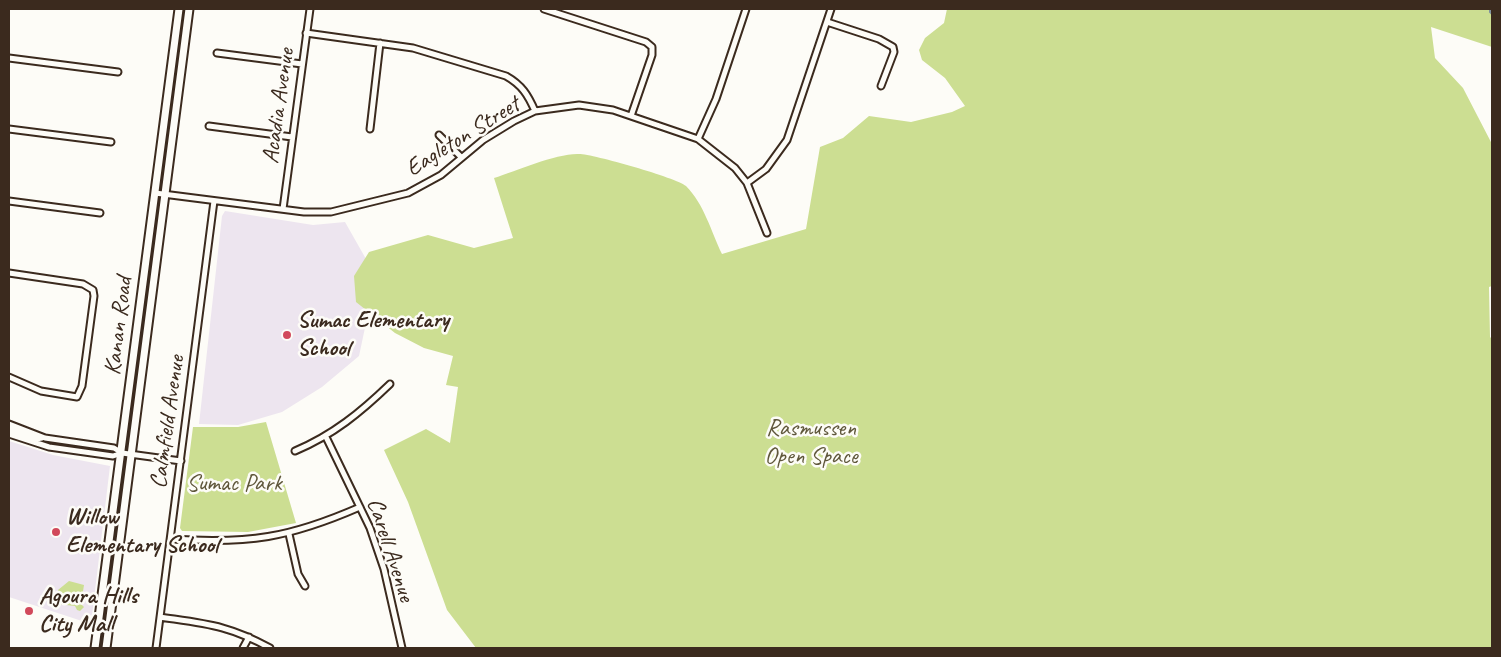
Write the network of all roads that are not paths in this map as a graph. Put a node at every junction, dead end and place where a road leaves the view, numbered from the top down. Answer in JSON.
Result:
{"nodes":[{"id":1,"x":179,"y":9,"type":"edge"},
{"id":2,"x":189,"y":9,"type":"edge"},
{"id":3,"x":310,"y":9,"type":"edge"},
{"id":4,"x":544,"y":9,"type":"edge"},
{"id":5,"x":746,"y":9,"type":"edge"},
{"id":6,"x":830,"y":9,"type":"edge"},
{"id":7,"x":827,"y":22,"type":"junction"},
{"id":8,"x":306,"y":33,"type":"junction"},
{"id":9,"x":380,"y":43,"type":"junction"},
{"id":10,"x":217,"y":53,"type":"dead end"},
{"id":11,"x":9,"y":58,"type":"edge"},
{"id":12,"x":302,"y":64,"type":"junction"},
{"id":13,"x":118,"y":72,"type":"dead end"},
{"id":14,"x":881,"y":86,"type":"dead end"},
{"id":15,"x":535,"y":112,"type":"junction"},
{"id":16,"x":631,"y":116,"type":"junction"},
{"id":17,"x":209,"y":126,"type":"dead end"},
{"id":18,"x":9,"y":129,"type":"edge"},
{"id":19,"x":370,"y":129,"type":"dead end"},
{"id":20,"x":439,"y":135,"type":"dead end"},
{"id":21,"x":292,"y":137,"type":"junction"},
{"id":22,"x":698,"y":139,"type":"junction"},
{"id":23,"x":111,"y":142,"type":"dead end"},
{"id":24,"x":461,"y":157,"type":"junction"},
{"id":25,"x":747,"y":183,"type":"junction"},
{"id":26,"x":155,"y":193,"type":"junction"},
{"id":27,"x":165,"y":194,"type":"junction"},
{"id":28,"x":214,"y":200,"type":"junction"},
{"id":29,"x":9,"y":201,"type":"edge"},
{"id":30,"x":283,"y":209,"type":"junction"},
{"id":31,"x":100,"y":213,"type":"dead end"},
{"id":32,"x":767,"y":233,"type":"dead end"},
{"id":33,"x":9,"y":273,"type":"edge"},
{"id":34,"x":9,"y":377,"type":"edge"},
{"id":35,"x":390,"y":384,"type":"dead end"},
{"id":36,"x":9,"y":424,"type":"edge"},
{"id":37,"x":9,"y":429,"type":"edge"},
{"id":38,"x":9,"y":434,"type":"edge"},
{"id":39,"x":326,"y":437,"type":"junction"},
{"id":40,"x":45,"y":438,"type":"junction"},
{"id":41,"x":296,"y":451,"type":"dead end"},
{"id":42,"x":122,"y":453,"type":"junction"},
{"id":43,"x":132,"y":455,"type":"junction"},
{"id":44,"x":180,"y":461,"type":"junction"},
{"id":45,"x":360,"y":507,"type":"junction"},
{"id":46,"x":289,"y":534,"type":"junction"},
{"id":47,"x":171,"y":539,"type":"junction"},
{"id":48,"x":305,"y":586,"type":"dead end"},
{"id":49,"x":160,"y":617,"type":"junction"},
{"id":50,"x":249,"y":637,"type":"junction"},
{"id":51,"x":95,"y":648,"type":"edge"},
{"id":52,"x":106,"y":648,"type":"edge"},
{"id":53,"x":156,"y":648,"type":"edge"},
{"id":54,"x":243,"y":648,"type":"edge"},
{"id":55,"x":270,"y":648,"type":"edge"},
{"id":56,"x":402,"y":648,"type":"edge"}],
"edges":[{"from":1,"to":26,"type":"main road","name":"Kanan Road"},
{"from":2,"to":27,"type":"main road","name":"Kanan Road"},
{"from":3,"to":8,"type":"street","name":"Acadia Avenue"},
{"from":4,"to":16,"type":"street"},
{"from":5,"to":22,"type":"street"},
{"from":6,"to":7,"type":"street"},
{"from":7,"to":14,"type":"street"},
{"from":7,"to":25,"type":"street"},
{"from":8,"to":9,"type":"street"},
{"from":8,"to":12,"type":"street","name":"Acadia Avenue"},
{"from":9,"to":15,"type":"street"},
{"from":9,"to":19,"type":"street"},
{"from":10,"to":12,"type":"street"},
{"from":11,"to":13,"type":"street"},
{"from":12,"to":21,"type":"street","name":"Acadia Avenue"},
{"from":15,"to":16,"type":"street","name":"Eagleton Street"},
{"from":15,"to":24,"type":"street","name":"Eagleton Street"},
{"from":16,"to":22,"type":"street","name":"Eagleton Street"},
{"from":17,"to":21,"type":"street"},
{"from":18,"to":23,"type":"street"},
{"from":20,"to":24,"type":"street"},
{"from":21,"to":30,"type":"street","name":"Acadia Avenue"},
{"from":22,"to":25,"type":"street","name":"Eagleton Street"},
{"from":24,"to":30,"type":"street","name":"Eagleton Street"},
{"from":25,"to":32,"type":"street","name":"Eagleton Street"},
{"from":26,"to":27,"type":"street","name":"Eagleton Street"},
{"from":26,"to":42,"type":"main road","name":"Kanan Road"},
{"from":27,"to":28,"type":"street","name":"Eagleton Street"},
{"from":27,"to":43,"type":"main road","name":"Kanan Road"},
{"from":28,"to":30,"type":"street","name":"Eagleton Street"},
{"from":28,"to":44,"type":"street","name":"Calmfield Avenue"},
{"from":29,"to":31,"type":"street"},
{"from":33,"to":34,"type":"street"},
{"from":35,"to":39,"type":"street"},
{"from":36,"to":40,"type":"street"},
{"from":37,"to":40,"type":"street"},
{"from":38,"to":42,"type":"street"},
{"from":39,"to":41,"type":"street"},
{"from":39,"to":45,"type":"street","name":"Carell Avenue"},
{"from":40,"to":42,"type":"street"},
{"from":42,"to":43,"type":"street"},
{"from":42,"to":51,"type":"main road","name":"Kanan Road"},
{"from":43,"to":44,"type":"street"},
{"from":43,"to":52,"type":"main road","name":"Kanan Road"},
{"from":44,"to":47,"type":"street","name":"Calmfield Avenue"},
{"from":45,"to":46,"type":"street"},
{"from":45,"to":56,"type":"street","name":"Carell Avenue"},
{"from":46,"to":47,"type":"street"},
{"from":46,"to":48,"type":"street"},
{"from":47,"to":49,"type":"street","name":"Calmfield Avenue"},
{"from":49,"to":50,"type":"street"},
{"from":49,"to":53,"type":"street","name":"Calmfield Avenue"},
{"from":50,"to":54,"type":"street"},
{"from":50,"to":55,"type":"street"}]}
